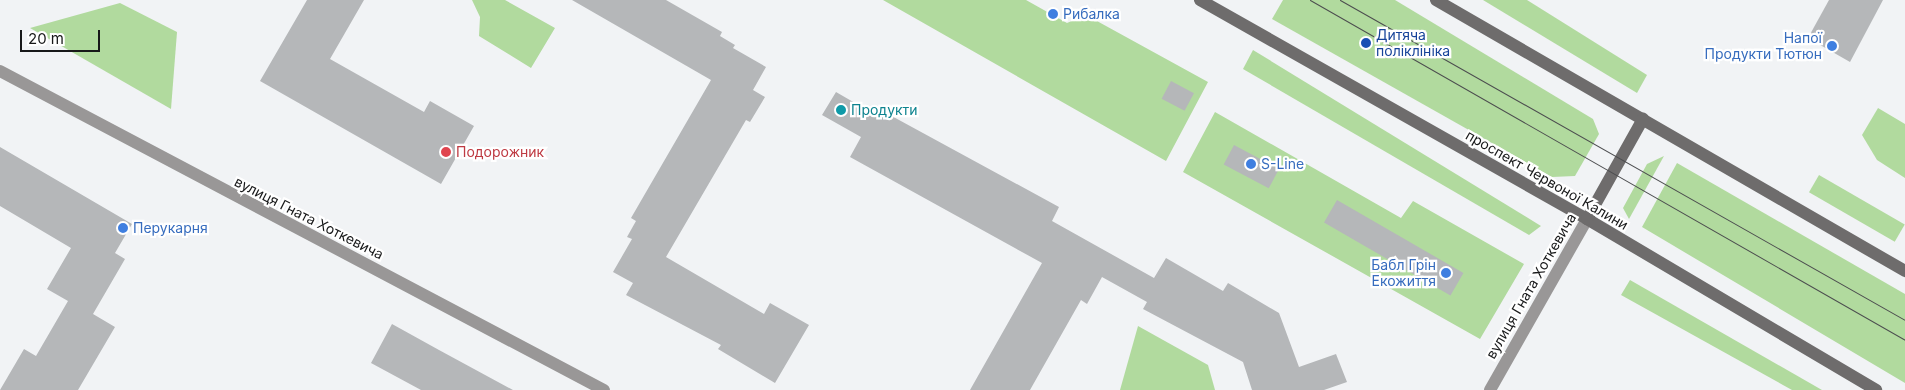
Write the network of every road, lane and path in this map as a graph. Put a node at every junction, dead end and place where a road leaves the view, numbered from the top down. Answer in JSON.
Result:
{"nodes":[{"id":1,"x":1200,"y":0,"type":"edge"},
{"id":2,"x":1436,"y":0,"type":"edge"},
{"id":3,"x":0,"y":70,"type":"edge"},
{"id":4,"x":1644,"y":119,"type":"junction"},
{"id":5,"x":1587,"y":219,"type":"junction"},
{"id":6,"x":1905,"y":271,"type":"edge"},
{"id":7,"x":604,"y":390,"type":"edge"},
{"id":8,"x":1490,"y":390,"type":"edge"},
{"id":9,"x":1876,"y":390,"type":"edge"}],
"edges":[{"from":1,"to":5,"type":"main road","name":"проспект Червоної Калини"},
{"from":2,"to":4,"type":"main road"},
{"from":3,"to":7,"type":"street","name":"вулиця Гната Хоткевича"},
{"from":4,"to":5,"type":"main road","name":"вулиця Гната Хоткевича"},
{"from":4,"to":6,"type":"main road"},
{"from":5,"to":8,"type":"street","name":"вулиця Гната Хоткевича"},
{"from":5,"to":9,"type":"main road","name":"проспект Червоної Калини"}]}
